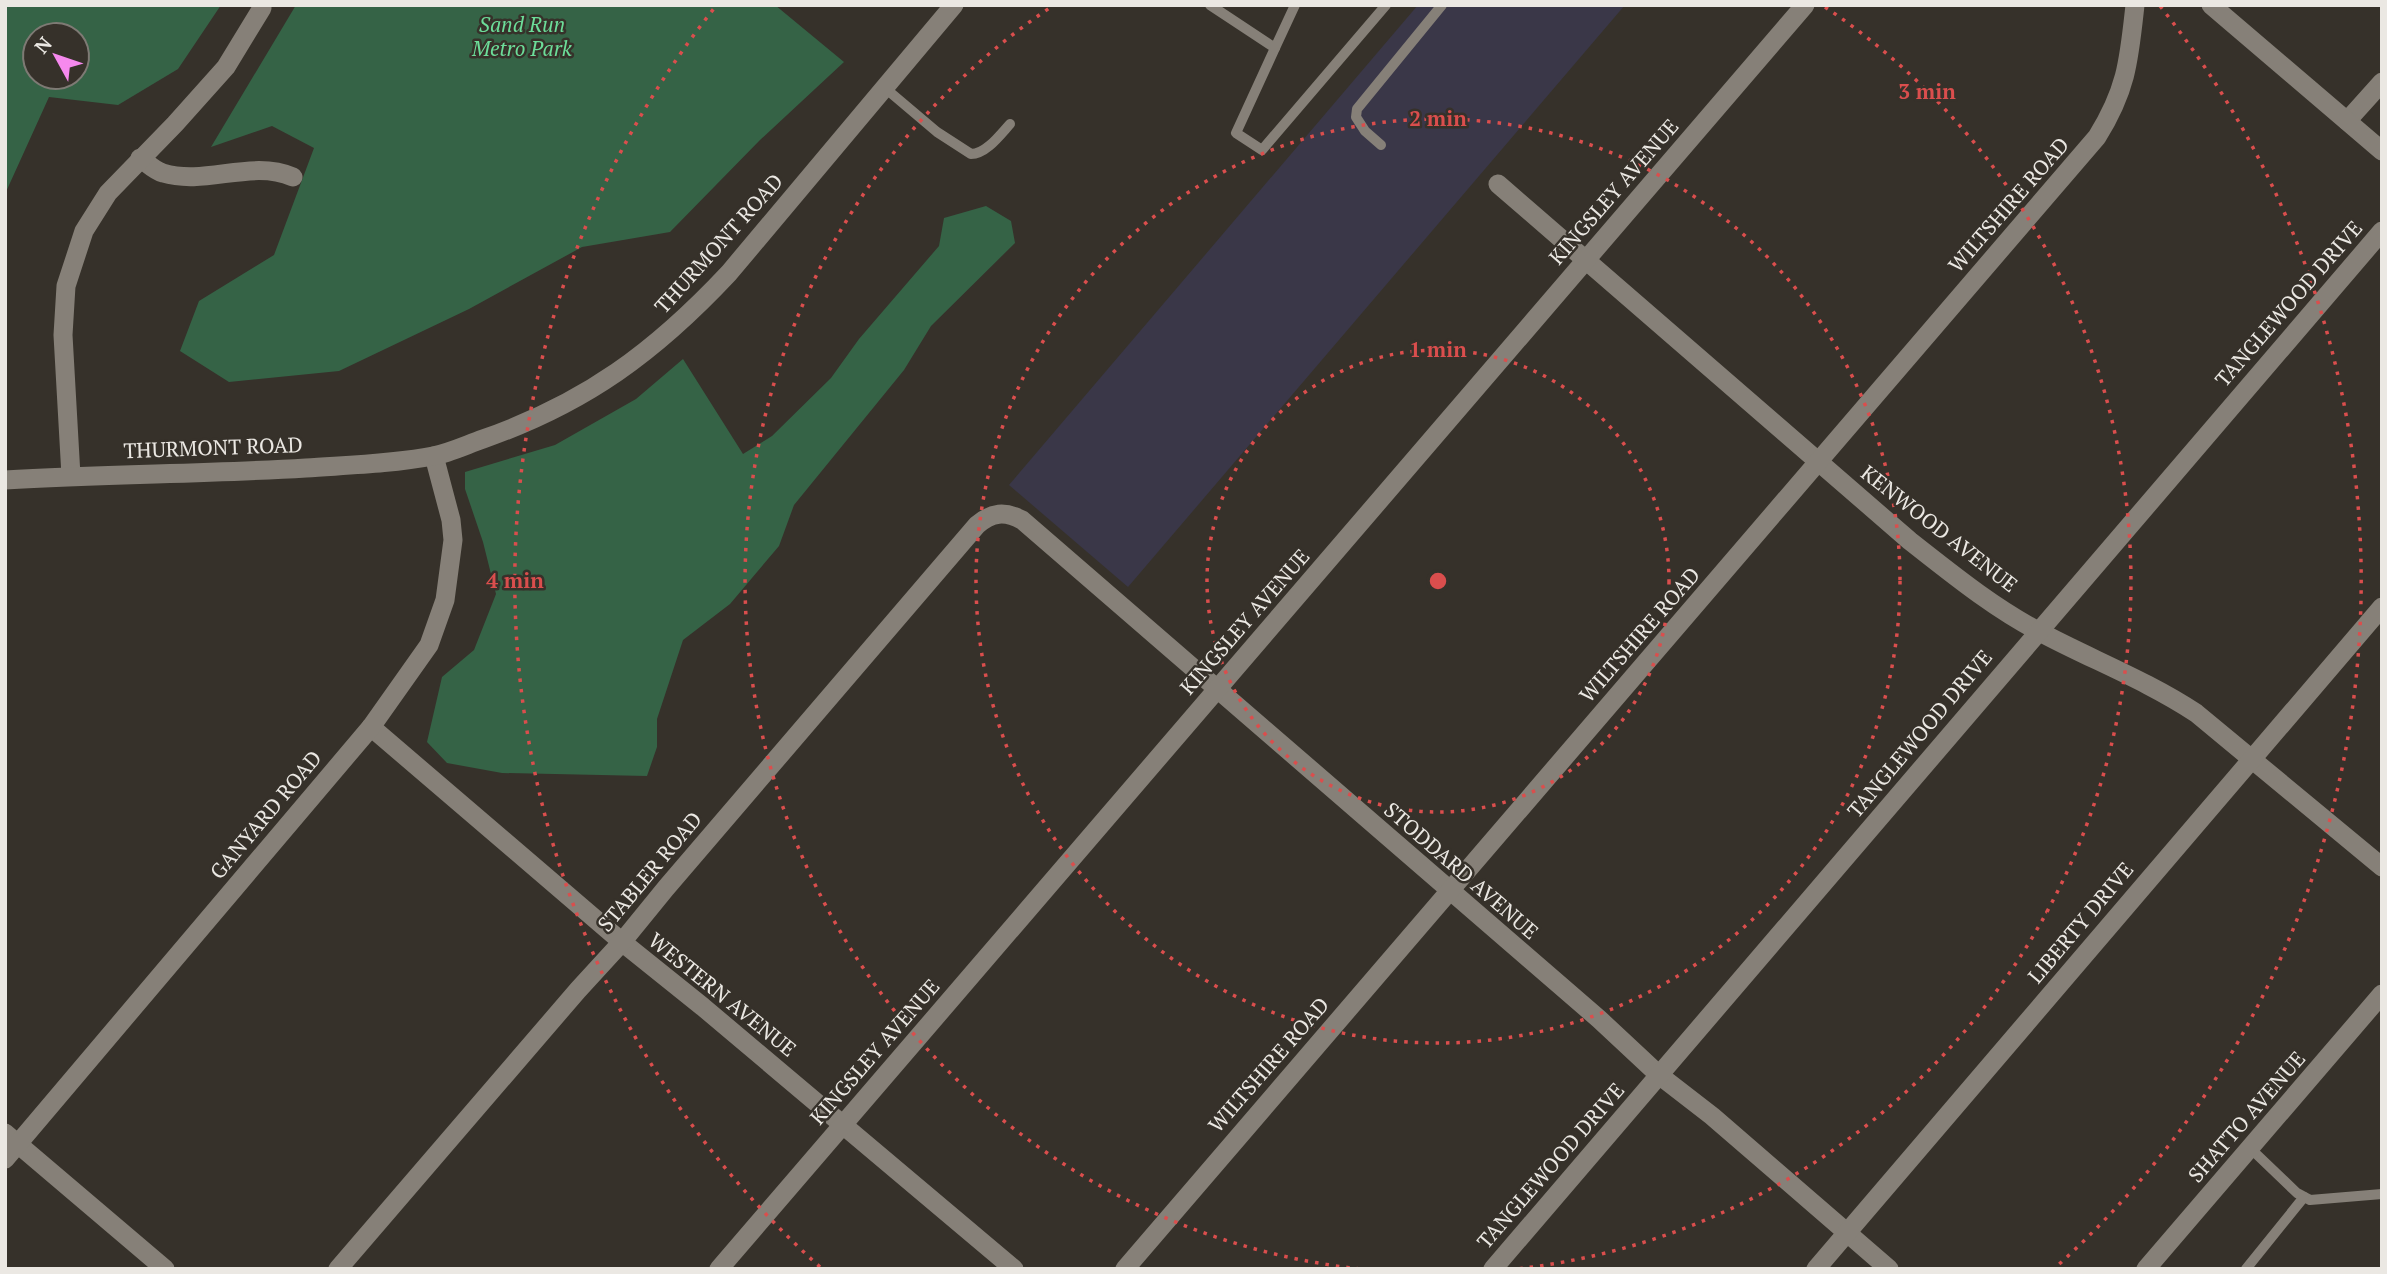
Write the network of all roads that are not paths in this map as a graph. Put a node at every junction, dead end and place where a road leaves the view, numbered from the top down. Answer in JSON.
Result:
{"nodes":[{"id":1,"x":954,"y":5,"type":"edge"},
{"id":2,"x":1210,"y":5,"type":"edge"},
{"id":3,"x":1295,"y":5,"type":"edge"},
{"id":4,"x":1385,"y":5,"type":"edge"},
{"id":5,"x":1442,"y":5,"type":"edge"},
{"id":6,"x":1805,"y":5,"type":"edge"},
{"id":7,"x":2135,"y":5,"type":"edge"},
{"id":8,"x":2211,"y":5,"type":"edge"},
{"id":9,"x":262,"y":8,"type":"dead end"},
{"id":10,"x":1275,"y":48,"type":"junction"},
{"id":11,"x":2382,"y":82,"type":"edge"},
{"id":12,"x":884,"y":88,"type":"junction"},
{"id":13,"x":2347,"y":121,"type":"junction"},
{"id":14,"x":1010,"y":124,"type":"dead end"},
{"id":15,"x":1381,"y":145,"type":"dead end"},
{"id":16,"x":2382,"y":151,"type":"edge"},
{"id":17,"x":140,"y":158,"type":"junction"},
{"id":18,"x":293,"y":177,"type":"dead end"},
{"id":19,"x":1498,"y":184,"type":"dead end"},
{"id":20,"x":2382,"y":230,"type":"edge"},
{"id":21,"x":1586,"y":260,"type":"junction"},
{"id":22,"x":434,"y":456,"type":"junction"},
{"id":23,"x":1819,"y":461,"type":"junction"},
{"id":24,"x":71,"y":476,"type":"junction"},
{"id":25,"x":5,"y":480,"type":"edge"},
{"id":26,"x":1001,"y":514,"type":"joint"},
{"id":27,"x":2382,"y":607,"type":"edge"},
{"id":28,"x":2037,"y":631,"type":"junction"},
{"id":29,"x":1217,"y":690,"type":"junction"},
{"id":30,"x":371,"y":727,"type":"junction"},
{"id":31,"x":2252,"y":759,"type":"junction"},
{"id":32,"x":2382,"y":867,"type":"edge"},
{"id":33,"x":1449,"y":892,"type":"junction"},
{"id":34,"x":622,"y":942,"type":"junction"},
{"id":35,"x":2382,"y":994,"type":"edge"},
{"id":36,"x":1659,"y":1075,"type":"junction"},
{"id":37,"x":843,"y":1125,"type":"junction"},
{"id":38,"x":9,"y":1145,"type":"edge"},
{"id":39,"x":2250,"y":1148,"type":"junction"},
{"id":40,"x":2382,"y":1194,"type":"edge"},
{"id":41,"x":2304,"y":1197,"type":"junction"},
{"id":42,"x":1847,"y":1233,"type":"junction"},
{"id":43,"x":165,"y":1269,"type":"edge"},
{"id":44,"x":338,"y":1269,"type":"edge"},
{"id":45,"x":719,"y":1269,"type":"edge"},
{"id":46,"x":1013,"y":1269,"type":"edge"},
{"id":47,"x":1125,"y":1269,"type":"edge"},
{"id":48,"x":1493,"y":1269,"type":"edge"},
{"id":49,"x":1816,"y":1269,"type":"edge"},
{"id":50,"x":1889,"y":1269,"type":"edge"},
{"id":51,"x":2146,"y":1269,"type":"edge"},
{"id":52,"x":2246,"y":1269,"type":"edge"}],
"edges":[{"from":1,"to":12,"type":"street","name":"THURMONT ROAD"},
{"from":2,"to":10,"type":"lane"},
{"from":3,"to":10,"type":"lane"},
{"from":4,"to":10,"type":"lane"},
{"from":5,"to":15,"type":"lane"},
{"from":6,"to":21,"type":"street","name":"KINGSLEY AVENUE"},
{"from":7,"to":23,"type":"street","name":"WILTSHIRE ROAD"},
{"from":8,"to":13,"type":"street"},
{"from":9,"to":17,"type":"street"},
{"from":11,"to":13,"type":"street"},
{"from":12,"to":14,"type":"lane"},
{"from":12,"to":22,"type":"street","name":"THURMONT ROAD"},
{"from":13,"to":16,"type":"street"},
{"from":17,"to":18,"type":"street"},
{"from":17,"to":24,"type":"street"},
{"from":19,"to":21,"type":"street","name":"KENWOOD AVENUE"},
{"from":20,"to":28,"type":"street","name":"TANGLEWOOD DRIVE"},
{"from":21,"to":23,"type":"street","name":"KENWOOD AVENUE"},
{"from":21,"to":29,"type":"street","name":"KINGSLEY AVENUE"},
{"from":22,"to":24,"type":"street","name":"THURMONT ROAD"},
{"from":22,"to":30,"type":"street","name":"GANYARD ROAD"},
{"from":23,"to":28,"type":"street","name":"KENWOOD AVENUE"},
{"from":23,"to":33,"type":"street","name":"WILTSHIRE ROAD"},
{"from":24,"to":25,"type":"street","name":"THURMONT ROAD"},
{"from":26,"to":29,"type":"street","name":"STODDARD AVENUE"},
{"from":26,"to":34,"type":"street","name":"STABLER ROAD"},
{"from":27,"to":31,"type":"street","name":"LIBERTY DRIVE"},
{"from":28,"to":31,"type":"street","name":"KENWOOD AVENUE"},
{"from":28,"to":36,"type":"street","name":"TANGLEWOOD DRIVE"},
{"from":29,"to":33,"type":"street","name":"STODDARD AVENUE"},
{"from":29,"to":37,"type":"street","name":"KINGSLEY AVENUE"},
{"from":30,"to":34,"type":"street","name":"WESTERN AVENUE"},
{"from":30,"to":38,"type":"street","name":"GANYARD ROAD"},
{"from":31,"to":32,"type":"street","name":"KENWOOD AVENUE"},
{"from":31,"to":42,"type":"street","name":"LIBERTY DRIVE"},
{"from":33,"to":36,"type":"street","name":"STODDARD AVENUE"},
{"from":33,"to":47,"type":"street","name":"WILTSHIRE ROAD"},
{"from":34,"to":37,"type":"street","name":"WESTERN AVENUE"},
{"from":34,"to":44,"type":"street","name":"STABLER ROAD"},
{"from":35,"to":39,"type":"street","name":"SHATTO AVENUE"},
{"from":36,"to":42,"type":"street","name":"STODDARD AVENUE"},
{"from":36,"to":48,"type":"street","name":"TANGLEWOOD DRIVE"},
{"from":37,"to":45,"type":"street","name":"KINGSLEY AVENUE"},
{"from":37,"to":46,"type":"street","name":"WESTERN AVENUE"},
{"from":38,"to":43,"type":"street"},
{"from":39,"to":41,"type":"lane"},
{"from":39,"to":51,"type":"street","name":"SHATTO AVENUE"},
{"from":40,"to":41,"type":"lane"},
{"from":41,"to":52,"type":"lane"},
{"from":42,"to":49,"type":"street","name":"LIBERTY DRIVE"},
{"from":42,"to":50,"type":"street","name":"STODDARD AVENUE"}]}
